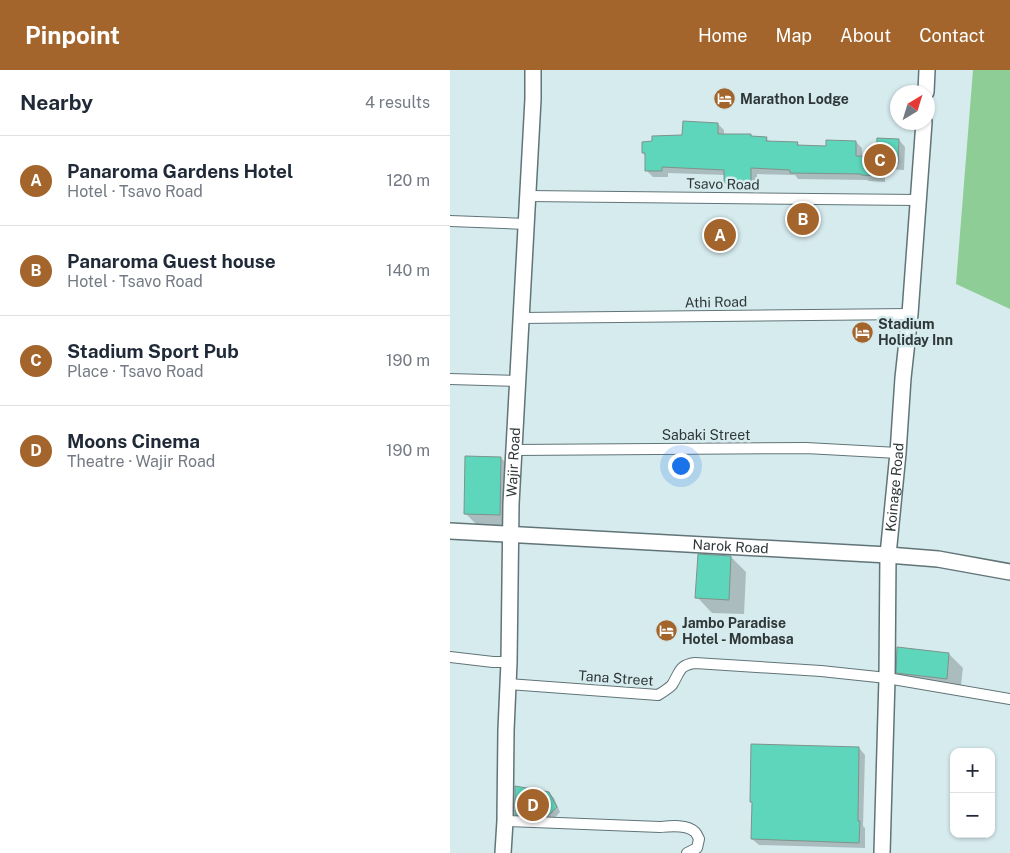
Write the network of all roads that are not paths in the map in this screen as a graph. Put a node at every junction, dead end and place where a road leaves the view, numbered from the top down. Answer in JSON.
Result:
{"nodes":[{"id":1,"x":533,"y":70,"type":"edge"},
{"id":2,"x":927,"y":70,"type":"edge"},
{"id":3,"x":926,"y":85,"type":"edge"},
{"id":4,"x":923,"y":130,"type":"edge"},
{"id":5,"x":527,"y":196,"type":"junction"},
{"id":6,"x":918,"y":200,"type":"junction"},
{"id":7,"x":450,"y":221,"type":"edge"},
{"id":8,"x":526,"y":224,"type":"junction"},
{"id":9,"x":910,"y":314,"type":"junction"},
{"id":10,"x":521,"y":318,"type":"junction"},
{"id":11,"x":450,"y":379,"type":"edge"},
{"id":12,"x":518,"y":381,"type":"junction"},
{"id":13,"x":514,"y":450,"type":"junction"},
{"id":14,"x":898,"y":453,"type":"junction"},
{"id":15,"x":450,"y":532,"type":"edge"},
{"id":16,"x":510,"y":534,"type":"junction"},
{"id":17,"x":888,"y":555,"type":"junction"},
{"id":18,"x":1010,"y":572,"type":"edge"},
{"id":19,"x":450,"y":658,"type":"edge"},
{"id":20,"x":509,"y":662,"type":"junction"},
{"id":21,"x":887,"y":678,"type":"junction"},
{"id":22,"x":508,"y":684,"type":"junction"},
{"id":23,"x":1010,"y":699,"type":"edge"},
{"id":24,"x":505,"y":821,"type":"junction"},
{"id":25,"x":503,"y":853,"type":"edge"},
{"id":26,"x":687,"y":853,"type":"edge"},
{"id":27,"x":882,"y":853,"type":"edge"}],
"edges":[{"from":1,"to":5,"type":"street","name":"Wajir Road"},
{"from":2,"to":3,"type":"street"},
{"from":4,"to":6,"type":"street","name":"Koinage Road"},
{"from":5,"to":6,"type":"street","name":"Tsavo Road"},
{"from":5,"to":8,"type":"street","name":"Wajir Road"},
{"from":6,"to":9,"type":"street","name":"Koinage Road"},
{"from":7,"to":8,"type":"street"},
{"from":8,"to":10,"type":"street","name":"Wajir Road"},
{"from":9,"to":10,"type":"street","name":"Athi Road"},
{"from":9,"to":14,"type":"street","name":"Koinage Road"},
{"from":10,"to":12,"type":"street","name":"Wajir Road"},
{"from":11,"to":12,"type":"street"},
{"from":12,"to":13,"type":"street","name":"Wajir Road"},
{"from":13,"to":14,"type":"street","name":"Sabaki Street"},
{"from":13,"to":16,"type":"street","name":"Wajir Road"},
{"from":14,"to":17,"type":"street","name":"Koinage Road"},
{"from":15,"to":16,"type":"street","name":"Narok Road"},
{"from":16,"to":17,"type":"street","name":"Narok Road"},
{"from":16,"to":20,"type":"street","name":"Wajir Road"},
{"from":17,"to":18,"type":"street","name":"Narok Road"},
{"from":17,"to":21,"type":"street","name":"Koinage Road"},
{"from":19,"to":20,"type":"street"},
{"from":20,"to":22,"type":"street","name":"Wajir Road"},
{"from":21,"to":22,"type":"street","name":"Tana Street"},
{"from":21,"to":23,"type":"street","name":"Tana Street"},
{"from":21,"to":27,"type":"street","name":"Koinage Road"},
{"from":22,"to":24,"type":"street","name":"Wajir Road"},
{"from":24,"to":25,"type":"street","name":"Wajir Road"},
{"from":24,"to":26,"type":"street"}]}
